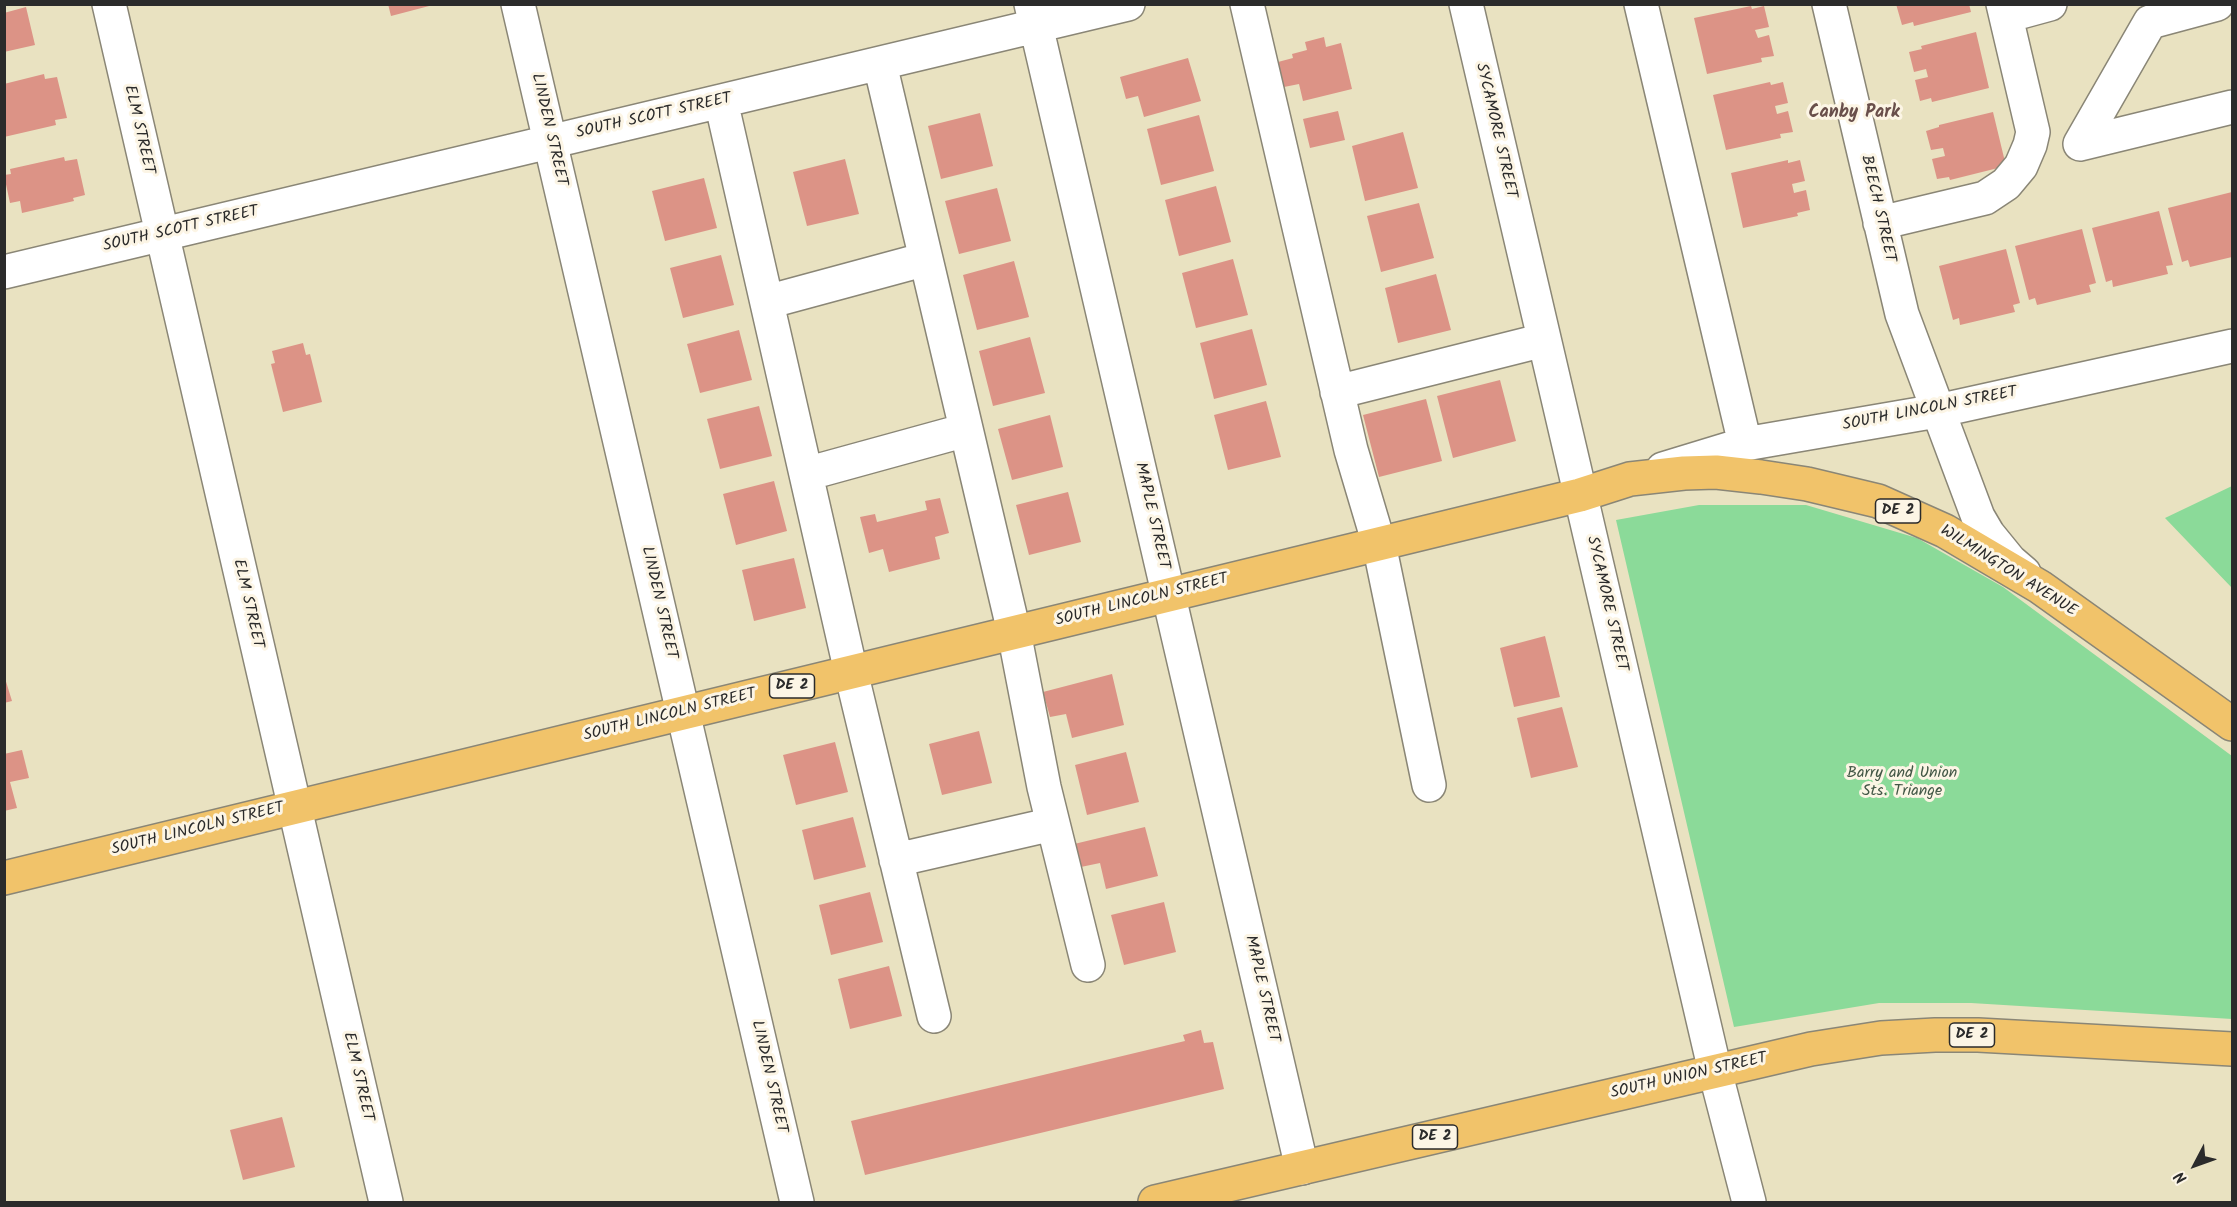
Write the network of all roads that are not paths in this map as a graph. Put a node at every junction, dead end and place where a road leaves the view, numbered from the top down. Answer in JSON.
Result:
{"nodes":[{"id":1,"x":109,"y":4,"type":"edge"},
{"id":2,"x":518,"y":4,"type":"edge"},
{"id":3,"x":1128,"y":4,"type":"edge"},
{"id":4,"x":1247,"y":4,"type":"edge"},
{"id":5,"x":1466,"y":4,"type":"edge"},
{"id":6,"x":1641,"y":4,"type":"edge"},
{"id":7,"x":1829,"y":4,"type":"edge"},
{"id":8,"x":2050,"y":4,"type":"edge"},
{"id":9,"x":2217,"y":4,"type":"edge"},
{"id":10,"x":2005,"y":10,"type":"edge"},
{"id":11,"x":1034,"y":15,"type":"edge"},
{"id":12,"x":880,"y":63,"type":"junction"},
{"id":13,"x":721,"y":101,"type":"junction"},
{"id":14,"x":2232,"y":107,"type":"edge"},
{"id":15,"x":550,"y":142,"type":"junction"},
{"id":16,"x":1881,"y":223,"type":"junction"},
{"id":17,"x":162,"y":234,"type":"junction"},
{"id":18,"x":926,"y":259,"type":"junction"},
{"id":19,"x":4,"y":272,"type":"edge"},
{"id":20,"x":767,"y":302,"type":"junction"},
{"id":21,"x":1544,"y":340,"type":"junction"},
{"id":22,"x":2232,"y":346,"type":"edge"},
{"id":23,"x":1337,"y":392,"type":"junction"},
{"id":24,"x":1937,"y":411,"type":"junction"},
{"id":25,"x":966,"y":430,"type":"junction"},
{"id":26,"x":1745,"y":444,"type":"junction"},
{"id":27,"x":806,"y":474,"type":"junction"},
{"id":28,"x":1630,"y":478,"type":"junction"},
{"id":29,"x":1580,"y":495,"type":"junction"},
{"id":30,"x":1379,"y":544,"type":"junction"},
{"id":31,"x":2040,"y":587,"type":"junction"},
{"id":32,"x":1169,"y":595,"type":"junction"},
{"id":33,"x":1014,"y":632,"type":"junction"},
{"id":34,"x":851,"y":672,"type":"junction"},
{"id":35,"x":683,"y":713,"type":"junction"},
{"id":36,"x":2232,"y":724,"type":"edge"},
{"id":37,"x":1429,"y":785,"type":"dead end"},
{"id":38,"x":294,"y":807,"type":"junction"},
{"id":39,"x":1053,"y":824,"type":"junction"},
{"id":40,"x":896,"y":860,"type":"junction"},
{"id":41,"x":4,"y":878,"type":"edge"},
{"id":42,"x":1088,"y":964,"type":"dead end"},
{"id":43,"x":934,"y":1016,"type":"dead end"},
{"id":44,"x":2232,"y":1049,"type":"edge"},
{"id":45,"x":1715,"y":1071,"type":"junction"},
{"id":46,"x":1302,"y":1168,"type":"junction"},
{"id":47,"x":386,"y":1203,"type":"edge"},
{"id":48,"x":797,"y":1203,"type":"edge"},
{"id":49,"x":1155,"y":1203,"type":"edge"},
{"id":50,"x":1749,"y":1203,"type":"edge"}],
"edges":[{"from":1,"to":17,"type":"street","name":"ELM STREET"},
{"from":2,"to":15,"type":"street","name":"LINDEN STREET"},
{"from":3,"to":11,"type":"street","name":"SOUTH SCOTT STREET"},
{"from":4,"to":23,"type":"street"},
{"from":5,"to":21,"type":"street","name":"SYCAMORE STREET"},
{"from":6,"to":26,"type":"street"},
{"from":7,"to":16,"type":"street","name":"BEECH STREET"},
{"from":8,"to":10,"type":"street"},
{"from":9,"to":14,"type":"street"},
{"from":10,"to":16,"type":"street"},
{"from":11,"to":12,"type":"street","name":"SOUTH SCOTT STREET"},
{"from":11,"to":32,"type":"street","name":"MAPLE STREET"},
{"from":12,"to":13,"type":"street","name":"SOUTH SCOTT STREET"},
{"from":12,"to":18,"type":"street"},
{"from":13,"to":15,"type":"street","name":"SOUTH SCOTT STREET"},
{"from":13,"to":20,"type":"street"},
{"from":15,"to":17,"type":"street","name":"SOUTH SCOTT STREET"},
{"from":15,"to":35,"type":"street","name":"LINDEN STREET"},
{"from":16,"to":24,"type":"street","name":"BEECH STREET"},
{"from":17,"to":19,"type":"street","name":"SOUTH SCOTT STREET"},
{"from":17,"to":38,"type":"street","name":"ELM STREET"},
{"from":18,"to":20,"type":"street"},
{"from":18,"to":25,"type":"street"},
{"from":20,"to":27,"type":"street"},
{"from":21,"to":23,"type":"street"},
{"from":21,"to":29,"type":"street","name":"SYCAMORE STREET"},
{"from":22,"to":24,"type":"street","name":"SOUTH LINCOLN STREET"},
{"from":23,"to":30,"type":"street"},
{"from":24,"to":26,"type":"street","name":"SOUTH LINCOLN STREET"},
{"from":24,"to":31,"type":"street","name":"BEECH STREET"},
{"from":25,"to":27,"type":"street"},
{"from":25,"to":33,"type":"street"},
{"from":26,"to":28,"type":"street","name":"SOUTH LINCOLN STREET"},
{"from":27,"to":34,"type":"street"},
{"from":28,"to":29,"type":"main road","name":"WILMINGTON AVENUE","number":"DE 2"},
{"from":28,"to":31,"type":"main road","name":"WILMINGTON AVENUE","number":"DE 2"},
{"from":29,"to":30,"type":"main road","name":"SOUTH LINCOLN STREET","number":"DE 2"},
{"from":29,"to":45,"type":"street","name":"SYCAMORE STREET"},
{"from":30,"to":32,"type":"main road","name":"SOUTH LINCOLN STREET","number":"DE 2"},
{"from":30,"to":37,"type":"street"},
{"from":31,"to":36,"type":"main road","name":"WILMINGTON AVENUE","number":"DE 2"},
{"from":32,"to":33,"type":"main road","name":"SOUTH LINCOLN STREET","number":"DE 2"},
{"from":32,"to":46,"type":"street","name":"MAPLE STREET"},
{"from":33,"to":34,"type":"main road","name":"SOUTH LINCOLN STREET","number":"DE 2"},
{"from":33,"to":39,"type":"street"},
{"from":34,"to":35,"type":"main road","name":"SOUTH LINCOLN STREET","number":"DE 2"},
{"from":34,"to":40,"type":"street"},
{"from":35,"to":38,"type":"main road","name":"SOUTH LINCOLN STREET","number":"DE 2"},
{"from":35,"to":48,"type":"street","name":"LINDEN STREET"},
{"from":38,"to":41,"type":"main road","name":"SOUTH LINCOLN STREET","number":"DE 2"},
{"from":38,"to":47,"type":"street","name":"ELM STREET"},
{"from":39,"to":40,"type":"street"},
{"from":39,"to":42,"type":"street"},
{"from":40,"to":43,"type":"street"},
{"from":44,"to":45,"type":"main road","name":"SOUTH UNION STREET","number":"DE 2"},
{"from":45,"to":46,"type":"main road","name":"SOUTH UNION STREET","number":"DE 2"},
{"from":45,"to":50,"type":"street","name":"SYCAMORE STREET"},
{"from":46,"to":49,"type":"main road","name":"SOUTH UNION STREET","number":"DE 2"}]}
